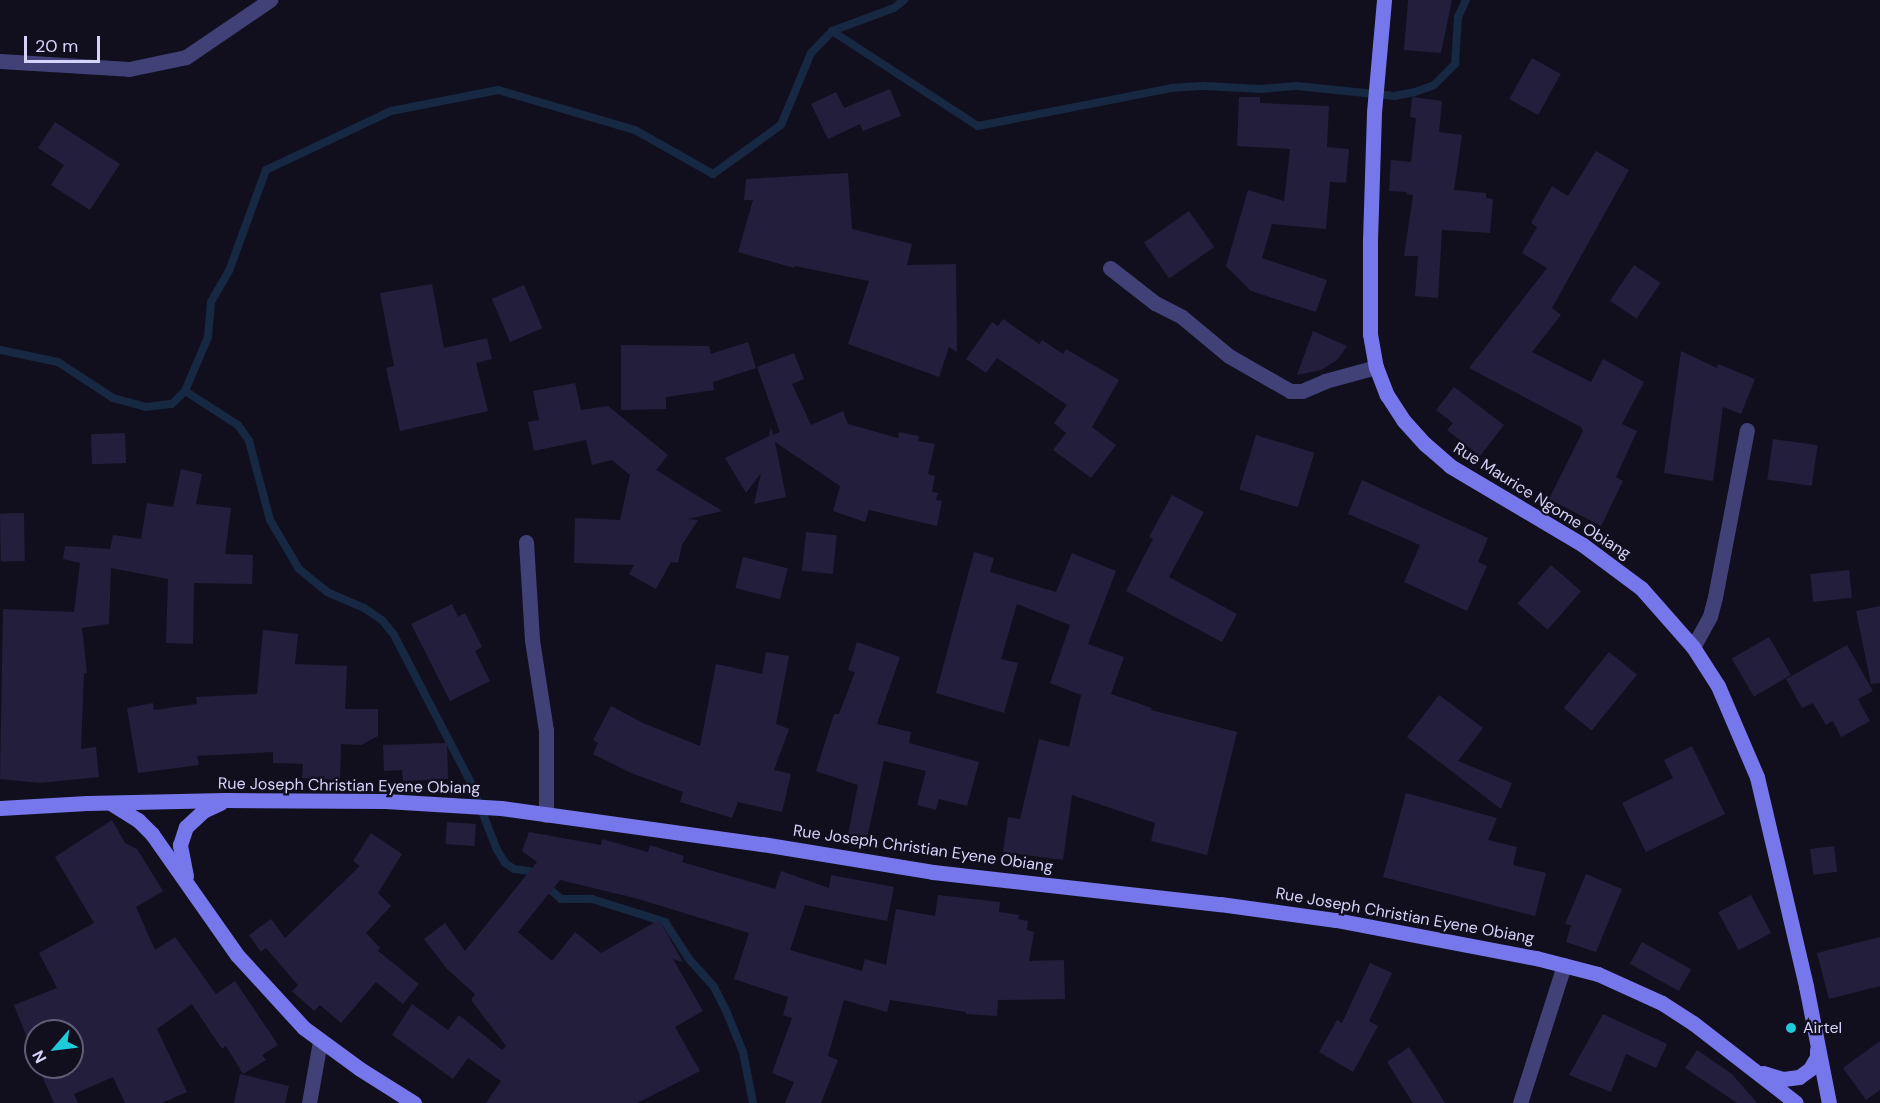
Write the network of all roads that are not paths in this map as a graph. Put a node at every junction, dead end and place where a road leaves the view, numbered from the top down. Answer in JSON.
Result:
{"nodes":[{"id":1,"x":270,"y":0,"type":"edge"},
{"id":2,"x":1384,"y":0,"type":"edge"},
{"id":3,"x":0,"y":61,"type":"edge"},
{"id":4,"x":1110,"y":268,"type":"dead end"},
{"id":5,"x":1376,"y":367,"type":"junction"},
{"id":6,"x":1747,"y":430,"type":"dead end"},
{"id":7,"x":526,"y":542,"type":"dead end"},
{"id":8,"x":1693,"y":647,"type":"junction"},
{"id":9,"x":225,"y":800,"type":"junction"},
{"id":10,"x":109,"y":802,"type":"junction"},
{"id":11,"x":0,"y":808,"type":"edge"},
{"id":12,"x":546,"y":815,"type":"junction"},
{"id":13,"x":189,"y":888,"type":"junction"},
{"id":14,"x":1564,"y":965,"type":"junction"},
{"id":15,"x":320,"y":1041,"type":"junction"},
{"id":16,"x":1817,"y":1041,"type":"junction"},
{"id":17,"x":1754,"y":1070,"type":"junction"},
{"id":18,"x":309,"y":1103,"type":"edge"},
{"id":19,"x":414,"y":1103,"type":"edge"},
{"id":20,"x":1520,"y":1103,"type":"edge"},
{"id":21,"x":1796,"y":1103,"type":"edge"},
{"id":22,"x":1828,"y":1103,"type":"edge"}],
"edges":[{"from":1,"to":3,"type":"street"},
{"from":2,"to":5,"type":"street","name":"Rue Maurice Ngome Obiang"},
{"from":4,"to":5,"type":"street"},
{"from":5,"to":8,"type":"street","name":"Rue Maurice Ngome Obiang"},
{"from":6,"to":8,"type":"street"},
{"from":7,"to":12,"type":"street"},
{"from":8,"to":16,"type":"street","name":"Rue Maurice Ngome Obiang"},
{"from":9,"to":10,"type":"street","name":"Rue Joseph Christian Eyene Obiang"},
{"from":9,"to":12,"type":"street","name":"Rue Joseph Christian Eyene Obiang"},
{"from":9,"to":13,"type":"street"},
{"from":10,"to":11,"type":"street","name":"Rue Joseph Christian Eyene Obiang"},
{"from":10,"to":13,"type":"street"},
{"from":12,"to":14,"type":"street","name":"Rue Joseph Christian Eyene Obiang"},
{"from":13,"to":15,"type":"street"},
{"from":14,"to":17,"type":"street","name":"Rue Joseph Christian Eyene Obiang"},
{"from":14,"to":20,"type":"street"},
{"from":15,"to":18,"type":"street"},
{"from":15,"to":19,"type":"street"},
{"from":16,"to":17,"type":"street"},
{"from":16,"to":22,"type":"street","name":"Rue Maurice Ngome Obiang"},
{"from":17,"to":21,"type":"street","name":"Rue Joseph Christian Eyene Obiang"}]}
